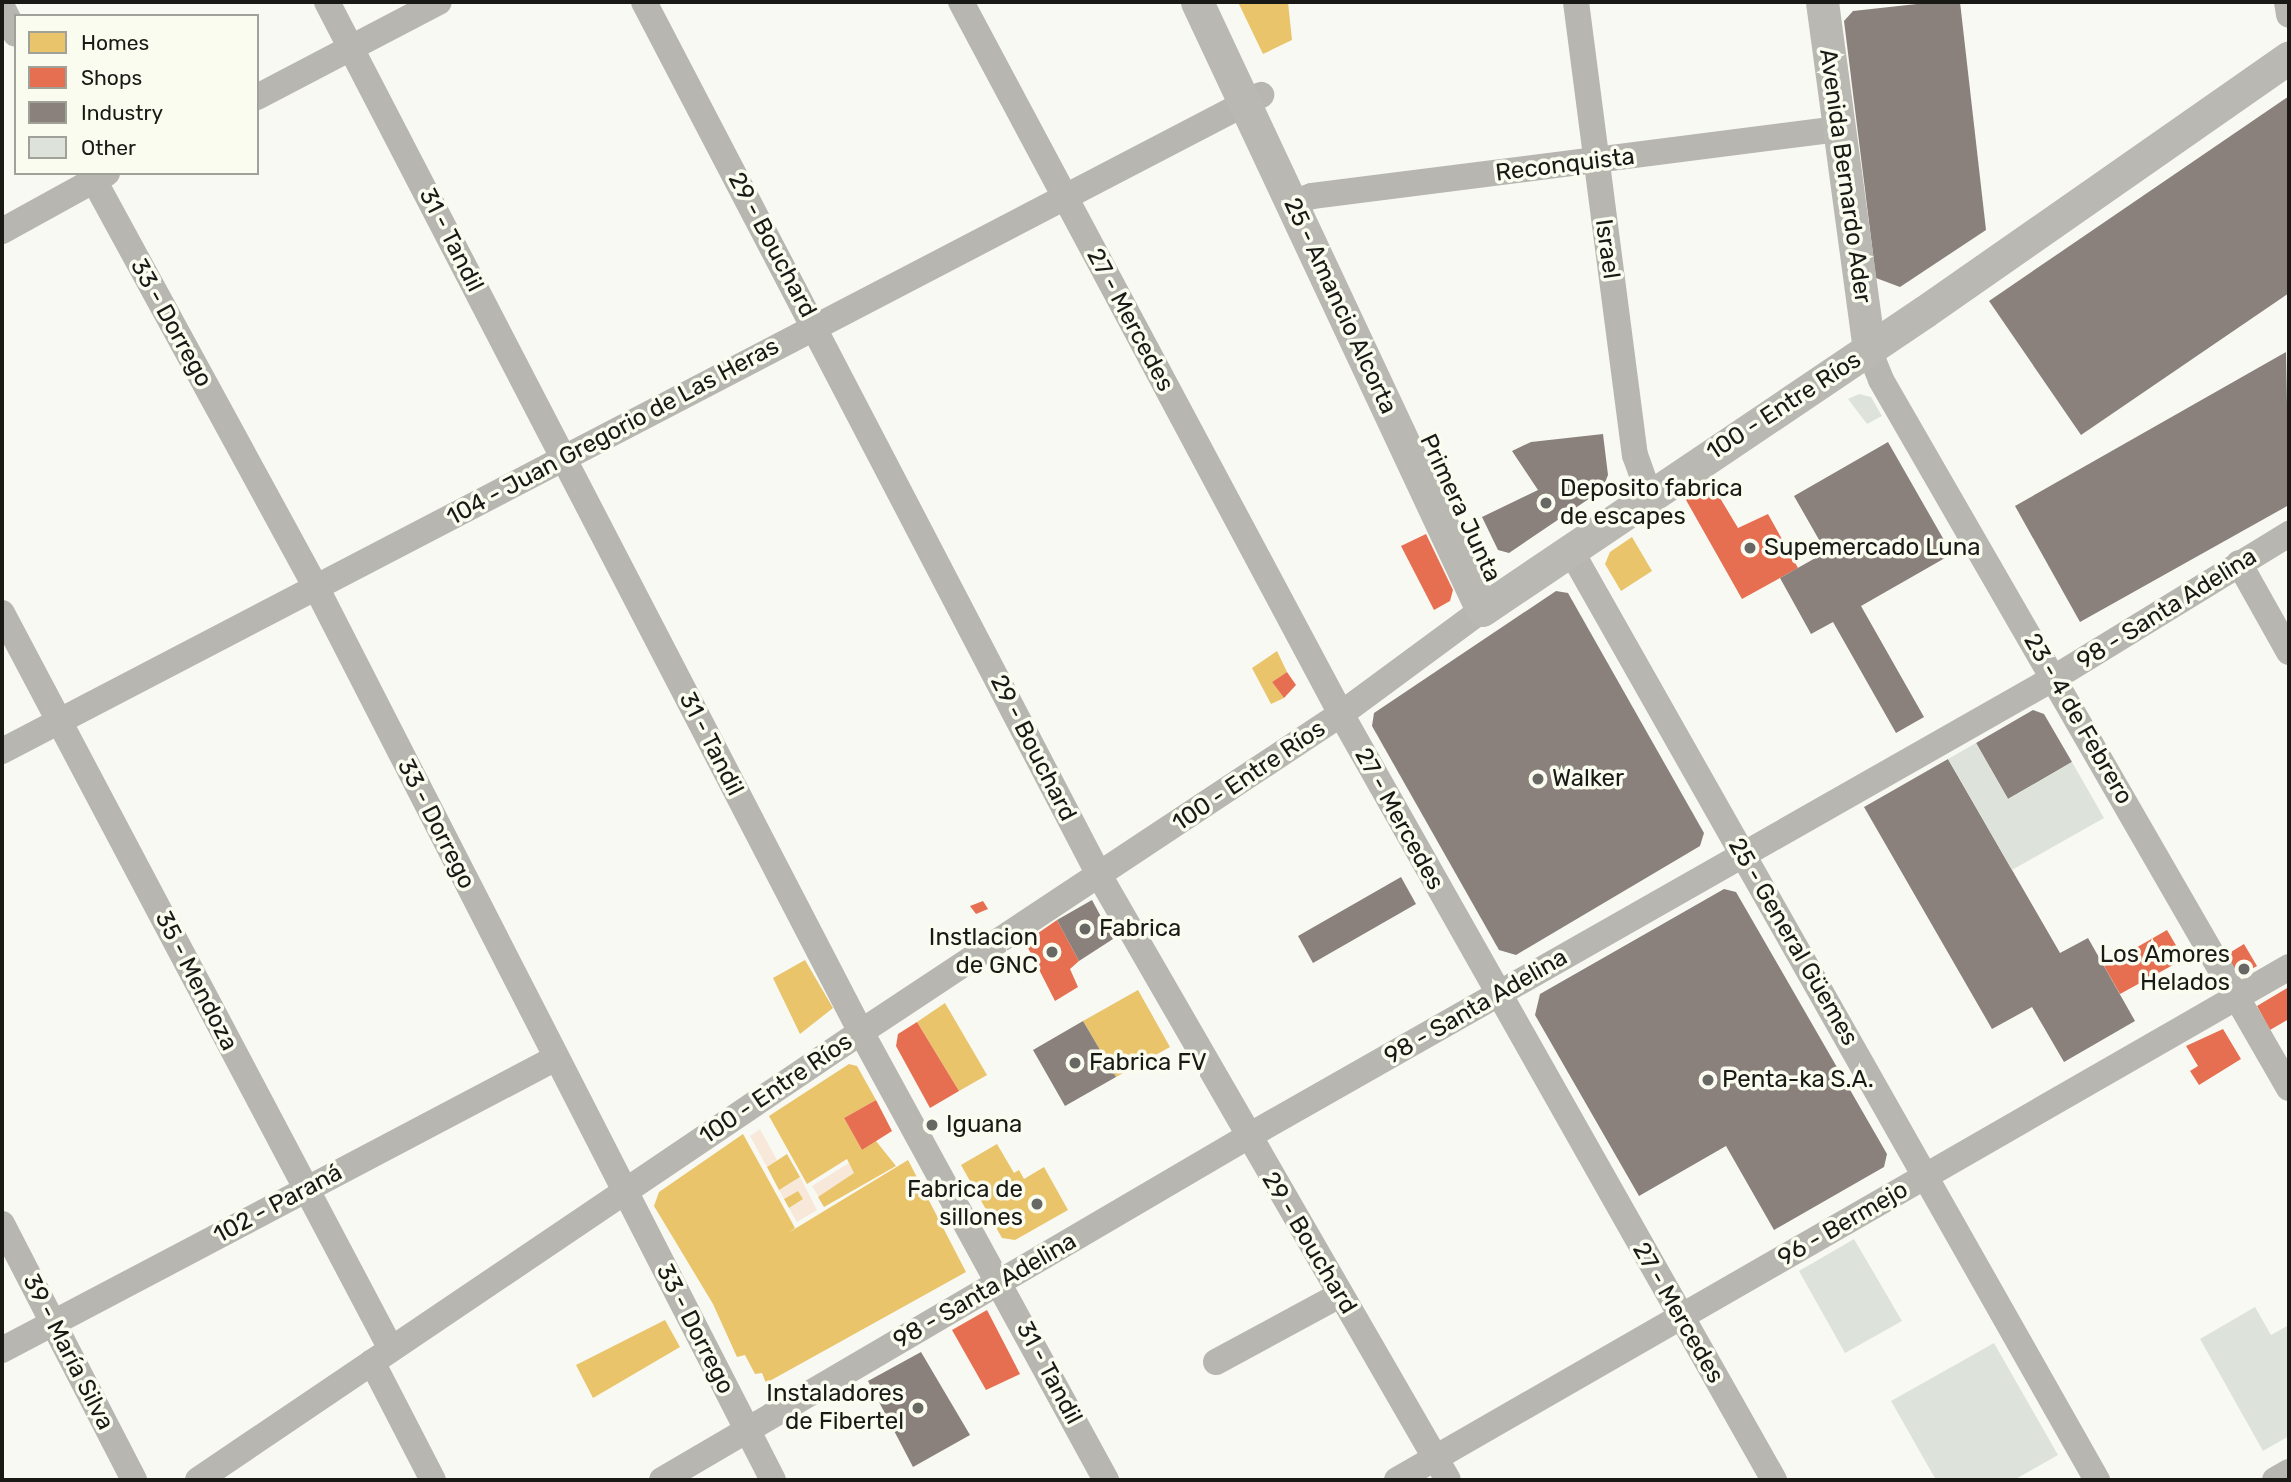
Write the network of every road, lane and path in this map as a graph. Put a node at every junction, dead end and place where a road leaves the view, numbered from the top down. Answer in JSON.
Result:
{"nodes":[{"id":1,"x":327,"y":2,"type":"edge"},
{"id":2,"x":439,"y":2,"type":"edge"},
{"id":3,"x":644,"y":2,"type":"edge"},
{"id":4,"x":961,"y":2,"type":"edge"},
{"id":5,"x":1197,"y":2,"type":"edge"},
{"id":6,"x":1217,"y":2,"type":"edge"},
{"id":7,"x":1576,"y":2,"type":"edge"},
{"id":8,"x":1822,"y":2,"type":"edge"},
{"id":9,"x":2287,"y":2,"type":"edge"},
{"id":10,"x":2,"y":7,"type":"edge"},
{"id":11,"x":2289,"y":15,"type":"edge"},
{"id":12,"x":14,"y":30,"type":"edge"},
{"id":13,"x":353,"y":49,"type":"junction"},
{"id":14,"x":2289,"y":57,"type":"edge"},
{"id":15,"x":259,"y":96,"type":"edge"},
{"id":16,"x":1253,"y":99,"type":"junction"},
{"id":17,"x":1839,"y":129,"type":"junction"},
{"id":18,"x":1596,"y":161,"type":"junction"},
{"id":19,"x":97,"y":176,"type":"edge"},
{"id":20,"x":1064,"y":197,"type":"junction"},
{"id":21,"x":1302,"y":199,"type":"junction"},
{"id":22,"x":2,"y":232,"type":"edge"},
{"id":23,"x":815,"y":327,"type":"junction"},
{"id":24,"x":1869,"y":350,"type":"junction"},
{"id":25,"x":563,"y":459,"type":"junction"},
{"id":26,"x":1649,"y":494,"type":"junction"},
{"id":27,"x":2289,"y":534,"type":"edge"},
{"id":28,"x":1571,"y":551,"type":"junction"},
{"id":29,"x":2239,"y":563,"type":"junction"},
{"id":30,"x":316,"y":587,"type":"junction"},
{"id":31,"x":1493,"y":604,"type":"junction"},
{"id":32,"x":2,"y":613,"type":"edge"},
{"id":33,"x":2289,"y":652,"type":"edge"},
{"id":34,"x":2054,"y":678,"type":"junction"},
{"id":35,"x":1341,"y":714,"type":"junction"},
{"id":36,"x":60,"y":721,"type":"junction"},
{"id":37,"x":2,"y":751,"type":"edge"},
{"id":38,"x":1744,"y":856,"type":"junction"},
{"id":39,"x":1099,"y":875,"type":"junction"},
{"id":40,"x":2289,"y":967,"type":"edge"},
{"id":41,"x":1497,"y":996,"type":"junction"},
{"id":42,"x":2237,"y":996,"type":"junction"},
{"id":43,"x":861,"y":1032,"type":"junction"},
{"id":44,"x":554,"y":1059,"type":"junction"},
{"id":45,"x":2289,"y":1088,"type":"edge"},
{"id":46,"x":1247,"y":1137,"type":"junction"},
{"id":47,"x":1926,"y":1176,"type":"junction"},
{"id":48,"x":304,"y":1190,"type":"junction"},
{"id":49,"x":625,"y":1192,"type":"junction"},
{"id":50,"x":2,"y":1224,"type":"edge"},
{"id":51,"x":1001,"y":1283,"type":"junction"},
{"id":52,"x":1340,"y":1296,"type":"junction"},
{"id":53,"x":1680,"y":1317,"type":"junction"},
{"id":54,"x":53,"y":1322,"type":"junction"},
{"id":55,"x":2,"y":1350,"type":"edge"},
{"id":56,"x":381,"y":1356,"type":"junction"},
{"id":57,"x":1216,"y":1362,"type":"dead end"},
{"id":58,"x":747,"y":1430,"type":"junction"},
{"id":59,"x":1442,"y":1469,"type":"edge"},
{"id":60,"x":2289,"y":1472,"type":"edge"},
{"id":61,"x":134,"y":1480,"type":"edge"},
{"id":62,"x":198,"y":1480,"type":"edge"},
{"id":63,"x":433,"y":1480,"type":"edge"},
{"id":64,"x":662,"y":1480,"type":"edge"},
{"id":65,"x":773,"y":1480,"type":"edge"},
{"id":66,"x":1106,"y":1480,"type":"edge"},
{"id":67,"x":1397,"y":1480,"type":"edge"},
{"id":68,"x":1773,"y":1480,"type":"edge"},
{"id":69,"x":2097,"y":1480,"type":"edge"},
{"id":70,"x":2275,"y":1480,"type":"edge"}],
"edges":[{"from":1,"to":13,"type":"street","name":"31 - Tandil"},
{"from":2,"to":13,"type":"street"},
{"from":3,"to":23,"type":"street","name":"29 - Bouchard"},
{"from":4,"to":20,"type":"street","name":"27 - Mercedes"},
{"from":5,"to":16,"type":"main road"},
{"from":6,"to":16,"type":"main road","name":"Primera Junta"},
{"from":7,"to":18,"type":"street","name":"Israel"},
{"from":8,"to":17,"type":"main road","name":"Avenida Bernardo Ader"},
{"from":9,"to":11,"type":"street"},
{"from":10,"to":12,"type":"street"},
{"from":13,"to":15,"type":"street"},
{"from":13,"to":25,"type":"street","name":"31 - Tandil"},
{"from":14,"to":24,"type":"main road","name":"100 - Entre Ríos"},
{"from":16,"to":20,"type":"street","name":"104 - Juan Gregorio de Las Heras"},
{"from":16,"to":21,"type":"main road","name":"Primera Junta"},
{"from":17,"to":18,"type":"street","name":"Reconquista"},
{"from":17,"to":24,"type":"main road","name":"Avenida Bernardo Ader"},
{"from":18,"to":21,"type":"street","name":"Reconquista"},
{"from":18,"to":26,"type":"street","name":"Israel"},
{"from":19,"to":22,"type":"street"},
{"from":19,"to":30,"type":"street","name":"33 - Dorrego"},
{"from":20,"to":23,"type":"street","name":"104 - Juan Gregorio de Las Heras"},
{"from":20,"to":35,"type":"street","name":"27 - Mercedes"},
{"from":21,"to":31,"type":"main road","name":"Primera Junta"},
{"from":23,"to":25,"type":"street","name":"104 - Juan Gregorio de Las Heras"},
{"from":23,"to":39,"type":"street","name":"29 - Bouchard"},
{"from":24,"to":26,"type":"main road","name":"100 - Entre Ríos"},
{"from":24,"to":34,"type":"street","name":"23 - 4 de Febrero"},
{"from":25,"to":30,"type":"street","name":"104 - Juan Gregorio de Las Heras"},
{"from":25,"to":43,"type":"street","name":"31 - Tandil"},
{"from":26,"to":28,"type":"main road","name":"100 - Entre Ríos"},
{"from":27,"to":29,"type":"street","name":"98 - Santa Adelina"},
{"from":28,"to":31,"type":"main road","name":"100 - Entre Ríos"},
{"from":28,"to":38,"type":"street","name":"25 - General Güemes"},
{"from":29,"to":33,"type":"street"},
{"from":29,"to":34,"type":"street","name":"98 - Santa Adelina"},
{"from":30,"to":36,"type":"street","name":"104 - Juan Gregorio de Las Heras"},
{"from":30,"to":44,"type":"street","name":"33 - Dorrego"},
{"from":31,"to":35,"type":"street","name":"100 - Entre Ríos"},
{"from":32,"to":36,"type":"street","name":"35 - Mendoza"},
{"from":34,"to":38,"type":"street","name":"98 - Santa Adelina"},
{"from":34,"to":42,"type":"street","name":"23 - 4 de Febrero"},
{"from":35,"to":39,"type":"street","name":"100 - Entre Ríos"},
{"from":35,"to":41,"type":"street","name":"27 - Mercedes"},
{"from":36,"to":37,"type":"street","name":"104 - Juan Gregorio de Las Heras"},
{"from":36,"to":48,"type":"street","name":"35 - Mendoza"},
{"from":38,"to":41,"type":"street","name":"98 - Santa Adelina"},
{"from":38,"to":47,"type":"street","name":"25 - General Güemes"},
{"from":39,"to":43,"type":"street","name":"100 - Entre Ríos"},
{"from":39,"to":46,"type":"street","name":"29 - Bouchard"},
{"from":40,"to":42,"type":"street","name":"96 - Bermejo"},
{"from":41,"to":46,"type":"street","name":"98 - Santa Adelina"},
{"from":41,"to":53,"type":"street","name":"27 - Mercedes"},
{"from":42,"to":45,"type":"street","name":"23 - 4 de Febrero"},
{"from":42,"to":47,"type":"street","name":"96 - Bermejo"},
{"from":43,"to":49,"type":"street","name":"100 - Entre Ríos"},
{"from":43,"to":51,"type":"street","name":"31 - Tandil"},
{"from":44,"to":48,"type":"street","name":"102 - Paraná"},
{"from":44,"to":49,"type":"street","name":"33 - Dorrego"},
{"from":46,"to":51,"type":"street","name":"98 - Santa Adelina"},
{"from":46,"to":52,"type":"street","name":"29 - Bouchard"},
{"from":47,"to":53,"type":"street","name":"96 - Bermejo"},
{"from":47,"to":69,"type":"street","name":"25 - General Güemes"},
{"from":48,"to":54,"type":"street","name":"102 - Paraná"},
{"from":48,"to":56,"type":"street","name":"35 - Mendoza"},
{"from":49,"to":56,"type":"street","name":"100 - Entre Ríos"},
{"from":49,"to":58,"type":"street","name":"33 - Dorrego"},
{"from":50,"to":54,"type":"street","name":"39 - María Silva"},
{"from":51,"to":58,"type":"street","name":"98 - Santa Adelina"},
{"from":51,"to":66,"type":"street","name":"31 - Tandil"},
{"from":52,"to":57,"type":"street"},
{"from":52,"to":59,"type":"street","name":"29 - Bouchard"},
{"from":53,"to":59,"type":"street","name":"96 - Bermejo"},
{"from":53,"to":68,"type":"street","name":"27 - Mercedes"},
{"from":54,"to":55,"type":"street","name":"102 - Paraná"},
{"from":54,"to":61,"type":"street","name":"39 - María Silva"},
{"from":56,"to":62,"type":"street","name":"100 - Entre Ríos"},
{"from":56,"to":63,"type":"street","name":"35 - Mendoza"},
{"from":58,"to":64,"type":"street","name":"98 - Santa Adelina"},
{"from":58,"to":65,"type":"street","name":"33 - Dorrego"},
{"from":59,"to":67,"type":"street","name":"96 - Bermejo"},
{"from":60,"to":70,"type":"street"}]}
